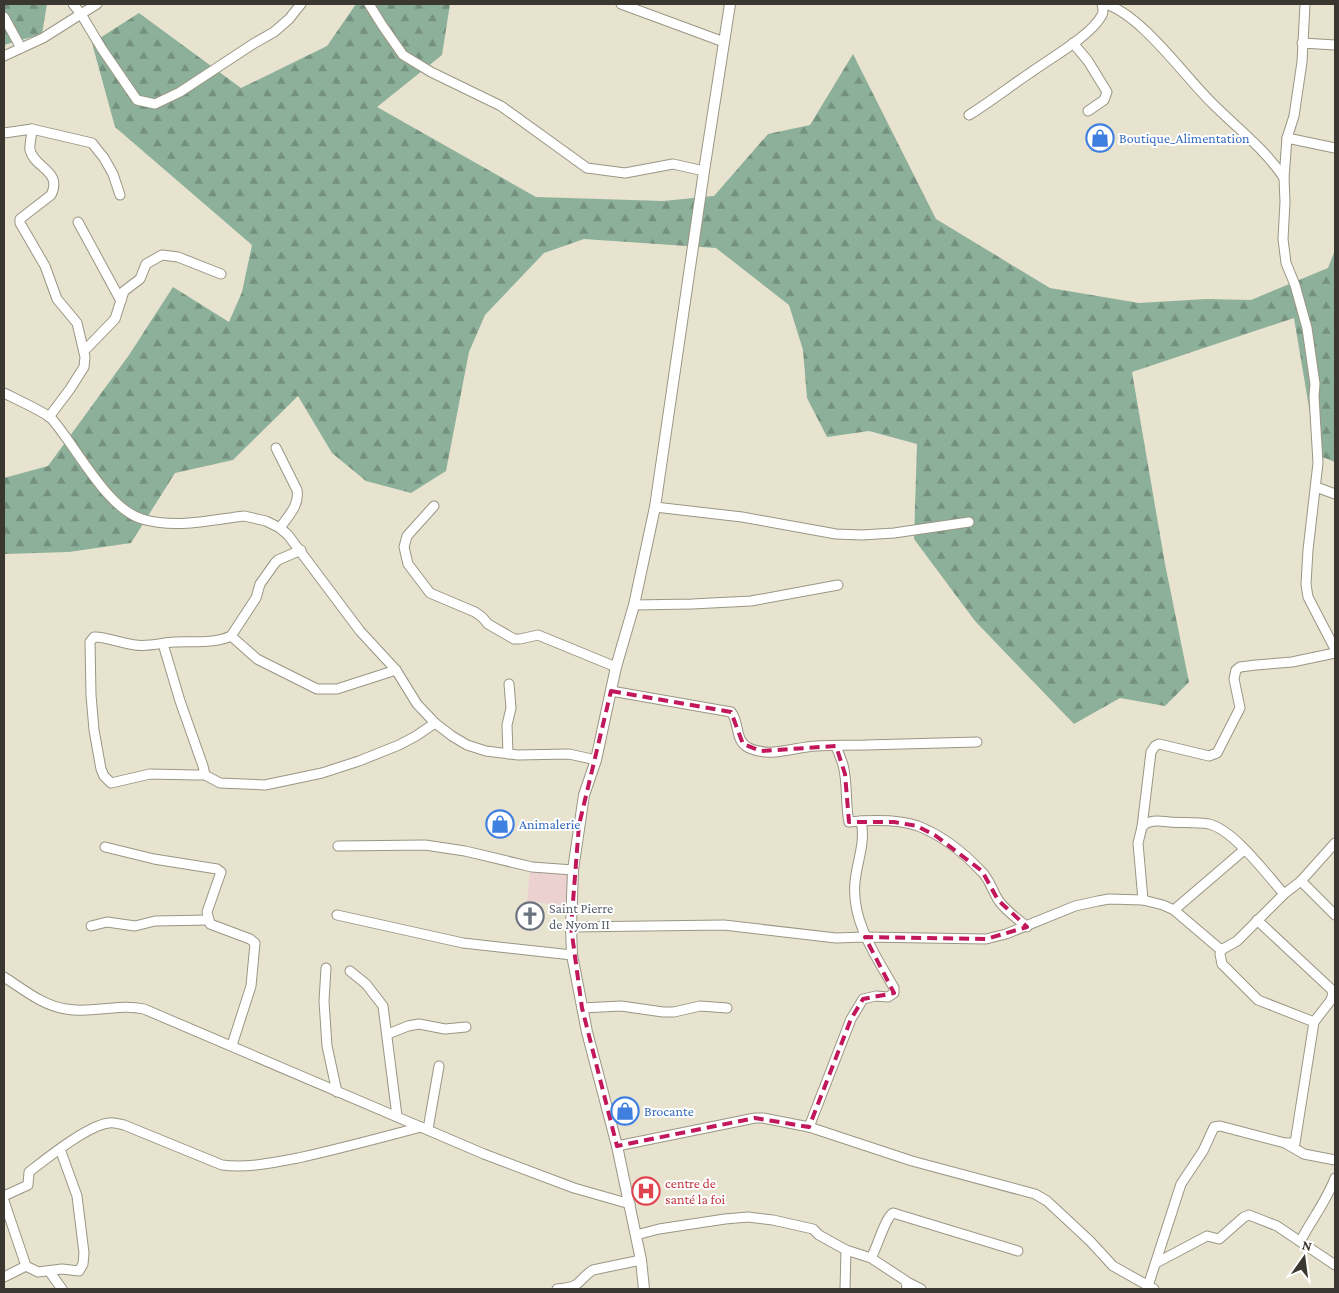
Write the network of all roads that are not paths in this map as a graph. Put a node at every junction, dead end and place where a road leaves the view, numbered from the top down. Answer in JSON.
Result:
{"nodes":[{"id":1,"x":73,"y":4,"type":"edge"},
{"id":2,"x":97,"y":4,"type":"edge"},
{"id":3,"x":301,"y":4,"type":"edge"},
{"id":4,"x":369,"y":4,"type":"edge"},
{"id":5,"x":621,"y":4,"type":"edge"},
{"id":6,"x":730,"y":4,"type":"edge"},
{"id":7,"x":1104,"y":4,"type":"edge"},
{"id":8,"x":1305,"y":4,"type":"edge"},
{"id":9,"x":631,"y":6,"type":"edge"},
{"id":10,"x":81,"y":14,"type":"junction"},
{"id":11,"x":4,"y":17,"type":"edge"},
{"id":12,"x":724,"y":42,"type":"junction"},
{"id":13,"x":1073,"y":43,"type":"junction"},
{"id":14,"x":1302,"y":43,"type":"junction"},
{"id":15,"x":1335,"y":45,"type":"edge"},
{"id":16,"x":21,"y":48,"type":"junction"},
{"id":17,"x":4,"y":56,"type":"edge"},
{"id":18,"x":1088,"y":111,"type":"dead end"},
{"id":19,"x":969,"y":115,"type":"dead end"},
{"id":20,"x":32,"y":129,"type":"junction"},
{"id":21,"x":4,"y":133,"type":"edge"},
{"id":22,"x":1287,"y":138,"type":"junction"},
{"id":23,"x":1335,"y":148,"type":"edge"},
{"id":24,"x":704,"y":172,"type":"junction"},
{"id":25,"x":1284,"y":178,"type":"junction"},
{"id":26,"x":120,"y":195,"type":"dead end"},
{"id":27,"x":78,"y":222,"type":"dead end"},
{"id":28,"x":221,"y":274,"type":"dead end"},
{"id":29,"x":121,"y":301,"type":"junction"},
{"id":30,"x":84,"y":351,"type":"junction"},
{"id":31,"x":4,"y":393,"type":"edge"},
{"id":32,"x":49,"y":416,"type":"junction"},
{"id":33,"x":276,"y":448,"type":"dead end"},
{"id":34,"x":1316,"y":488,"type":"junction"},
{"id":35,"x":1335,"y":494,"type":"edge"},
{"id":36,"x":434,"y":506,"type":"dead end"},
{"id":37,"x":655,"y":507,"type":"junction"},
{"id":38,"x":969,"y":522,"type":"dead end"},
{"id":39,"x":280,"y":528,"type":"junction"},
{"id":40,"x":301,"y":550,"type":"junction"},
{"id":41,"x":838,"y":585,"type":"dead end"},
{"id":42,"x":634,"y":605,"type":"junction"},
{"id":43,"x":231,"y":636,"type":"junction"},
{"id":44,"x":163,"y":644,"type":"junction"},
{"id":45,"x":1335,"y":651,"type":"edge"},
{"id":46,"x":616,"y":667,"type":"junction"},
{"id":47,"x":396,"y":670,"type":"junction"},
{"id":48,"x":509,"y":684,"type":"dead end"},
{"id":49,"x":611,"y":691,"type":"junction"},
{"id":50,"x":435,"y":723,"type":"junction"},
{"id":51,"x":977,"y":742,"type":"dead end"},
{"id":52,"x":836,"y":746,"type":"junction"},
{"id":53,"x":508,"y":754,"type":"junction"},
{"id":54,"x":596,"y":760,"type":"junction"},
{"id":55,"x":205,"y":775,"type":"junction"},
{"id":56,"x":861,"y":821,"type":"junction"},
{"id":57,"x":1142,"y":828,"type":"junction"},
{"id":58,"x":1335,"y":843,"type":"edge"},
{"id":59,"x":338,"y":846,"type":"dead end"},
{"id":60,"x":105,"y":847,"type":"dead end"},
{"id":61,"x":1244,"y":850,"type":"junction"},
{"id":62,"x":573,"y":870,"type":"junction"},
{"id":63,"x":1302,"y":881,"type":"junction"},
{"id":64,"x":1284,"y":894,"type":"junction"},
{"id":65,"x":1143,"y":900,"type":"junction"},
{"id":66,"x":1174,"y":910,"type":"junction"},
{"id":67,"x":337,"y":915,"type":"dead end"},
{"id":68,"x":1335,"y":915,"type":"edge"},
{"id":69,"x":209,"y":920,"type":"junction"},
{"id":70,"x":1258,"y":920,"type":"junction"},
{"id":71,"x":91,"y":926,"type":"dead end"},
{"id":72,"x":571,"y":927,"type":"junction"},
{"id":73,"x":1028,"y":927,"type":"junction"},
{"id":74,"x":865,"y":936,"type":"junction"},
{"id":75,"x":1221,"y":950,"type":"junction"},
{"id":76,"x":572,"y":955,"type":"junction"},
{"id":77,"x":326,"y":968,"type":"dead end"},
{"id":78,"x":350,"y":971,"type":"dead end"},
{"id":79,"x":4,"y":977,"type":"edge"},
{"id":80,"x":582,"y":1008,"type":"junction"},
{"id":81,"x":728,"y":1008,"type":"dead end"},
{"id":82,"x":1314,"y":1022,"type":"junction"},
{"id":83,"x":466,"y":1027,"type":"dead end"},
{"id":84,"x":388,"y":1034,"type":"junction"},
{"id":85,"x":232,"y":1045,"type":"junction"},
{"id":86,"x":439,"y":1066,"type":"dead end"},
{"id":87,"x":336,"y":1092,"type":"junction"},
{"id":88,"x":396,"y":1116,"type":"junction"},
{"id":89,"x":809,"y":1127,"type":"junction"},
{"id":90,"x":425,"y":1128,"type":"junction"},
{"id":91,"x":1285,"y":1142,"type":"junction"},
{"id":92,"x":617,"y":1146,"type":"junction"},
{"id":93,"x":60,"y":1149,"type":"junction"},
{"id":94,"x":1335,"y":1160,"type":"edge"},
{"id":95,"x":1335,"y":1178,"type":"edge"},
{"id":96,"x":4,"y":1196,"type":"edge"},
{"id":97,"x":4,"y":1201,"type":"edge"},
{"id":98,"x":630,"y":1204,"type":"junction"},
{"id":99,"x":636,"y":1235,"type":"junction"},
{"id":100,"x":1301,"y":1240,"type":"junction"},
{"id":101,"x":846,"y":1250,"type":"junction"},
{"id":102,"x":1018,"y":1251,"type":"dead end"},
{"id":103,"x":871,"y":1258,"type":"junction"},
{"id":104,"x":641,"y":1260,"type":"junction"},
{"id":105,"x":1156,"y":1263,"type":"junction"},
{"id":106,"x":1335,"y":1265,"type":"edge"},
{"id":107,"x":26,"y":1266,"type":"junction"},
{"id":108,"x":49,"y":1271,"type":"junction"},
{"id":109,"x":4,"y":1277,"type":"edge"},
{"id":110,"x":907,"y":1286,"type":"edge"},
{"id":111,"x":1151,"y":1288,"type":"edge"},
{"id":112,"x":62,"y":1289,"type":"edge"},
{"id":113,"x":557,"y":1289,"type":"edge"},
{"id":114,"x":644,"y":1289,"type":"edge"},
{"id":115,"x":844,"y":1289,"type":"edge"},
{"id":116,"x":921,"y":1289,"type":"edge"}],
"edges":[{"from":1,"to":10,"type":"street"},
{"from":2,"to":10,"type":"street"},
{"from":3,"to":10,"type":"street"},
{"from":4,"to":24,"type":"street"},
{"from":5,"to":9,"type":"street"},
{"from":6,"to":12,"type":"main road"},
{"from":7,"to":13,"type":"street"},
{"from":7,"to":25,"type":"street"},
{"from":8,"to":14,"type":"street"},
{"from":9,"to":12,"type":"street"},
{"from":10,"to":16,"type":"street"},
{"from":11,"to":16,"type":"street"},
{"from":12,"to":24,"type":"main road"},
{"from":13,"to":18,"type":"street"},
{"from":13,"to":19,"type":"street"},
{"from":14,"to":15,"type":"street"},
{"from":14,"to":22,"type":"street"},
{"from":16,"to":17,"type":"street"},
{"from":20,"to":21,"type":"street"},
{"from":20,"to":26,"type":"street"},
{"from":20,"to":30,"type":"street"},
{"from":22,"to":23,"type":"street"},
{"from":22,"to":25,"type":"street"},
{"from":24,"to":37,"type":"main road"},
{"from":25,"to":34,"type":"street"},
{"from":27,"to":29,"type":"street"},
{"from":28,"to":29,"type":"street"},
{"from":29,"to":30,"type":"street"},
{"from":30,"to":32,"type":"street"},
{"from":31,"to":32,"type":"street"},
{"from":32,"to":39,"type":"street"},
{"from":33,"to":39,"type":"street"},
{"from":34,"to":35,"type":"street"},
{"from":34,"to":45,"type":"street"},
{"from":36,"to":46,"type":"street"},
{"from":37,"to":38,"type":"street"},
{"from":37,"to":42,"type":"main road"},
{"from":39,"to":40,"type":"street"},
{"from":40,"to":43,"type":"street"},
{"from":40,"to":47,"type":"street"},
{"from":41,"to":42,"type":"street"},
{"from":42,"to":46,"type":"main road"},
{"from":43,"to":44,"type":"street"},
{"from":43,"to":47,"type":"street"},
{"from":44,"to":55,"type":"street"},
{"from":44,"to":55,"type":"street"},
{"from":45,"to":57,"type":"street"},
{"from":46,"to":49,"type":"main road"},
{"from":47,"to":50,"type":"street"},
{"from":48,"to":53,"type":"street"},
{"from":49,"to":52,"type":"street"},
{"from":49,"to":54,"type":"main road"},
{"from":50,"to":53,"type":"street"},
{"from":50,"to":55,"type":"street"},
{"from":51,"to":52,"type":"street"},
{"from":52,"to":56,"type":"street"},
{"from":53,"to":54,"type":"street"},
{"from":54,"to":62,"type":"main road"},
{"from":56,"to":73,"type":"street"},
{"from":56,"to":74,"type":"street"},
{"from":57,"to":61,"type":"street"},
{"from":57,"to":65,"type":"street"},
{"from":58,"to":63,"type":"street"},
{"from":59,"to":62,"type":"street"},
{"from":60,"to":69,"type":"street"},
{"from":61,"to":64,"type":"street"},
{"from":61,"to":66,"type":"street"},
{"from":62,"to":72,"type":"main road"},
{"from":63,"to":64,"type":"street"},
{"from":63,"to":68,"type":"street"},
{"from":64,"to":70,"type":"street"},
{"from":65,"to":66,"type":"street"},
{"from":65,"to":73,"type":"street"},
{"from":66,"to":75,"type":"street"},
{"from":67,"to":76,"type":"street"},
{"from":69,"to":71,"type":"street"},
{"from":69,"to":85,"type":"street"},
{"from":70,"to":75,"type":"street"},
{"from":70,"to":82,"type":"street"},
{"from":72,"to":74,"type":"street"},
{"from":72,"to":76,"type":"main road"},
{"from":73,"to":74,"type":"street"},
{"from":74,"to":89,"type":"street"},
{"from":75,"to":82,"type":"street"},
{"from":76,"to":80,"type":"main road"},
{"from":77,"to":87,"type":"street"},
{"from":78,"to":84,"type":"street"},
{"from":79,"to":85,"type":"street"},
{"from":80,"to":81,"type":"street"},
{"from":80,"to":92,"type":"main road"},
{"from":82,"to":91,"type":"street"},
{"from":83,"to":84,"type":"street"},
{"from":84,"to":88,"type":"street"},
{"from":85,"to":87,"type":"street"},
{"from":86,"to":90,"type":"street"},
{"from":87,"to":88,"type":"street"},
{"from":88,"to":90,"type":"street"},
{"from":89,"to":92,"type":"street"},
{"from":89,"to":111,"type":"street"},
{"from":90,"to":93,"type":"street"},
{"from":90,"to":98,"type":"street"},
{"from":91,"to":94,"type":"street"},
{"from":91,"to":105,"type":"street"},
{"from":92,"to":98,"type":"main road"},
{"from":93,"to":96,"type":"street"},
{"from":93,"to":108,"type":"street"},
{"from":95,"to":100,"type":"street"},
{"from":97,"to":107,"type":"street"},
{"from":98,"to":99,"type":"main road"},
{"from":99,"to":101,"type":"street"},
{"from":99,"to":104,"type":"main road"},
{"from":100,"to":105,"type":"street"},
{"from":100,"to":106,"type":"street"},
{"from":101,"to":103,"type":"street"},
{"from":101,"to":115,"type":"street"},
{"from":102,"to":103,"type":"street"},
{"from":103,"to":110,"type":"street"},
{"from":104,"to":113,"type":"street"},
{"from":104,"to":114,"type":"main road"},
{"from":105,"to":111,"type":"street"},
{"from":107,"to":108,"type":"street"},
{"from":107,"to":109,"type":"street"},
{"from":108,"to":112,"type":"street"},
{"from":110,"to":116,"type":"street"}]}
